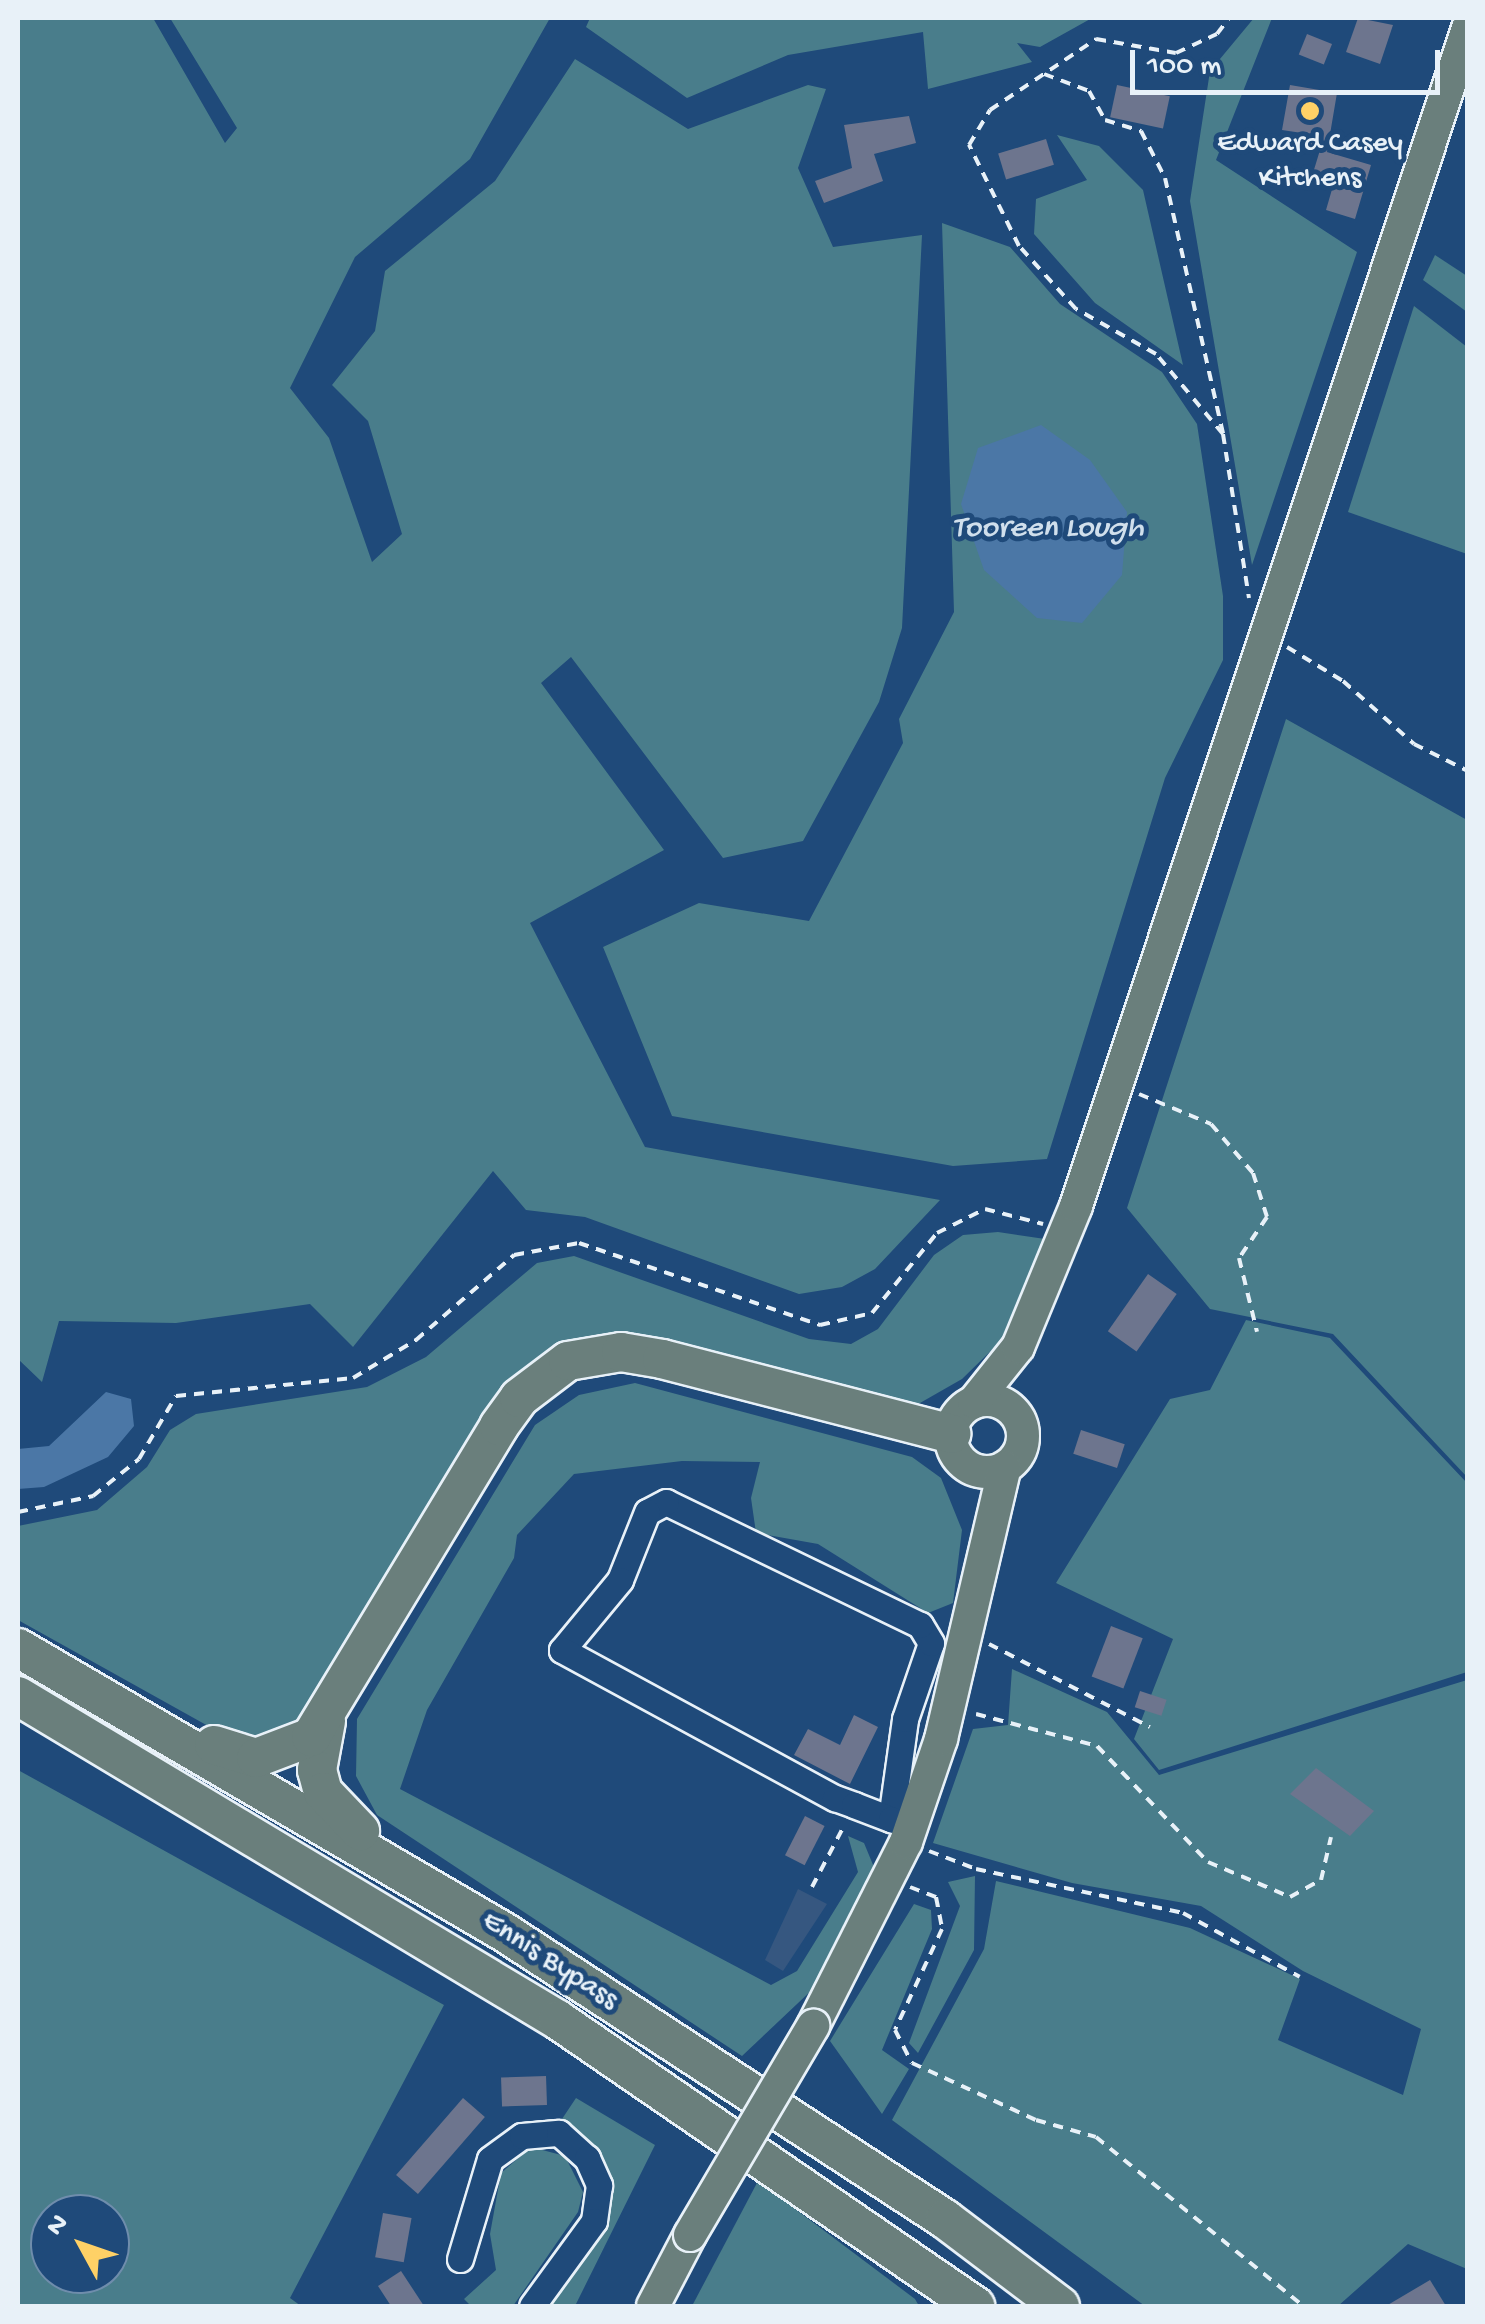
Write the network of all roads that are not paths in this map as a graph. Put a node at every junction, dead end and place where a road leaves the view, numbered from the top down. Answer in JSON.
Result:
{"nodes":[{"id":1,"x":1468,"y":28,"type":"edge"},
{"id":2,"x":1018,"y":1347,"type":"junction"},
{"id":3,"x":974,"y":1402,"type":"junction"},
{"id":4,"x":1014,"y":1411,"type":"junction"},
{"id":5,"x":957,"y":1449,"type":"junction"},
{"id":6,"x":1004,"y":1467,"type":"junction"},
{"id":7,"x":988,"y":1533,"type":"junction"},
{"id":8,"x":18,"y":1648,"type":"edge"},
{"id":9,"x":18,"y":1696,"type":"edge"},
{"id":10,"x":143,"y":1717,"type":"junction"},
{"id":11,"x":326,"y":1720,"type":"junction"},
{"id":12,"x":902,"y":1829,"type":"junction"},
{"id":13,"x":504,"y":1932,"type":"junction"},
{"id":14,"x":900,"y":2253,"type":"junction"},
{"id":15,"x":460,"y":2259,"type":"dead end"},
{"id":16,"x":532,"y":2306,"type":"edge"},
{"id":17,"x":653,"y":2306,"type":"edge"},
{"id":18,"x":949,"y":2306,"type":"edge"},
{"id":19,"x":975,"y":2306,"type":"edge"},
{"id":20,"x":1060,"y":2306,"type":"edge"}],
"edges":[{"from":1,"to":2,"type":"main road"},
{"from":2,"to":3,"type":"main road"},
{"from":2,"to":4,"type":"main road"},
{"from":3,"to":4,"type":"main road"},
{"from":3,"to":5,"type":"main road"},
{"from":4,"to":6,"type":"main road"},
{"from":5,"to":6,"type":"main road"},
{"from":5,"to":7,"type":"main road"},
{"from":5,"to":11,"type":"highway"},
{"from":6,"to":7,"type":"main road"},
{"from":7,"to":12,"type":"main road"},
{"from":8,"to":10,"type":"highway","name":"Ennis Bypass"},
{"from":9,"to":14,"type":"highway","name":"Ennis Bypass"},
{"from":10,"to":11,"type":"highway"},
{"from":10,"to":13,"type":"highway","name":"Ennis Bypass"},
{"from":11,"to":13,"type":"highway"},
{"from":12,"to":12,"type":"street"},
{"from":12,"to":17,"type":"main road","bridge":true},
{"from":13,"to":20,"type":"highway","name":"Ennis Bypass"},
{"from":14,"to":18,"type":"highway"},
{"from":14,"to":19,"type":"highway","name":"Ennis Bypass"},
{"from":15,"to":16,"type":"street"}]}
